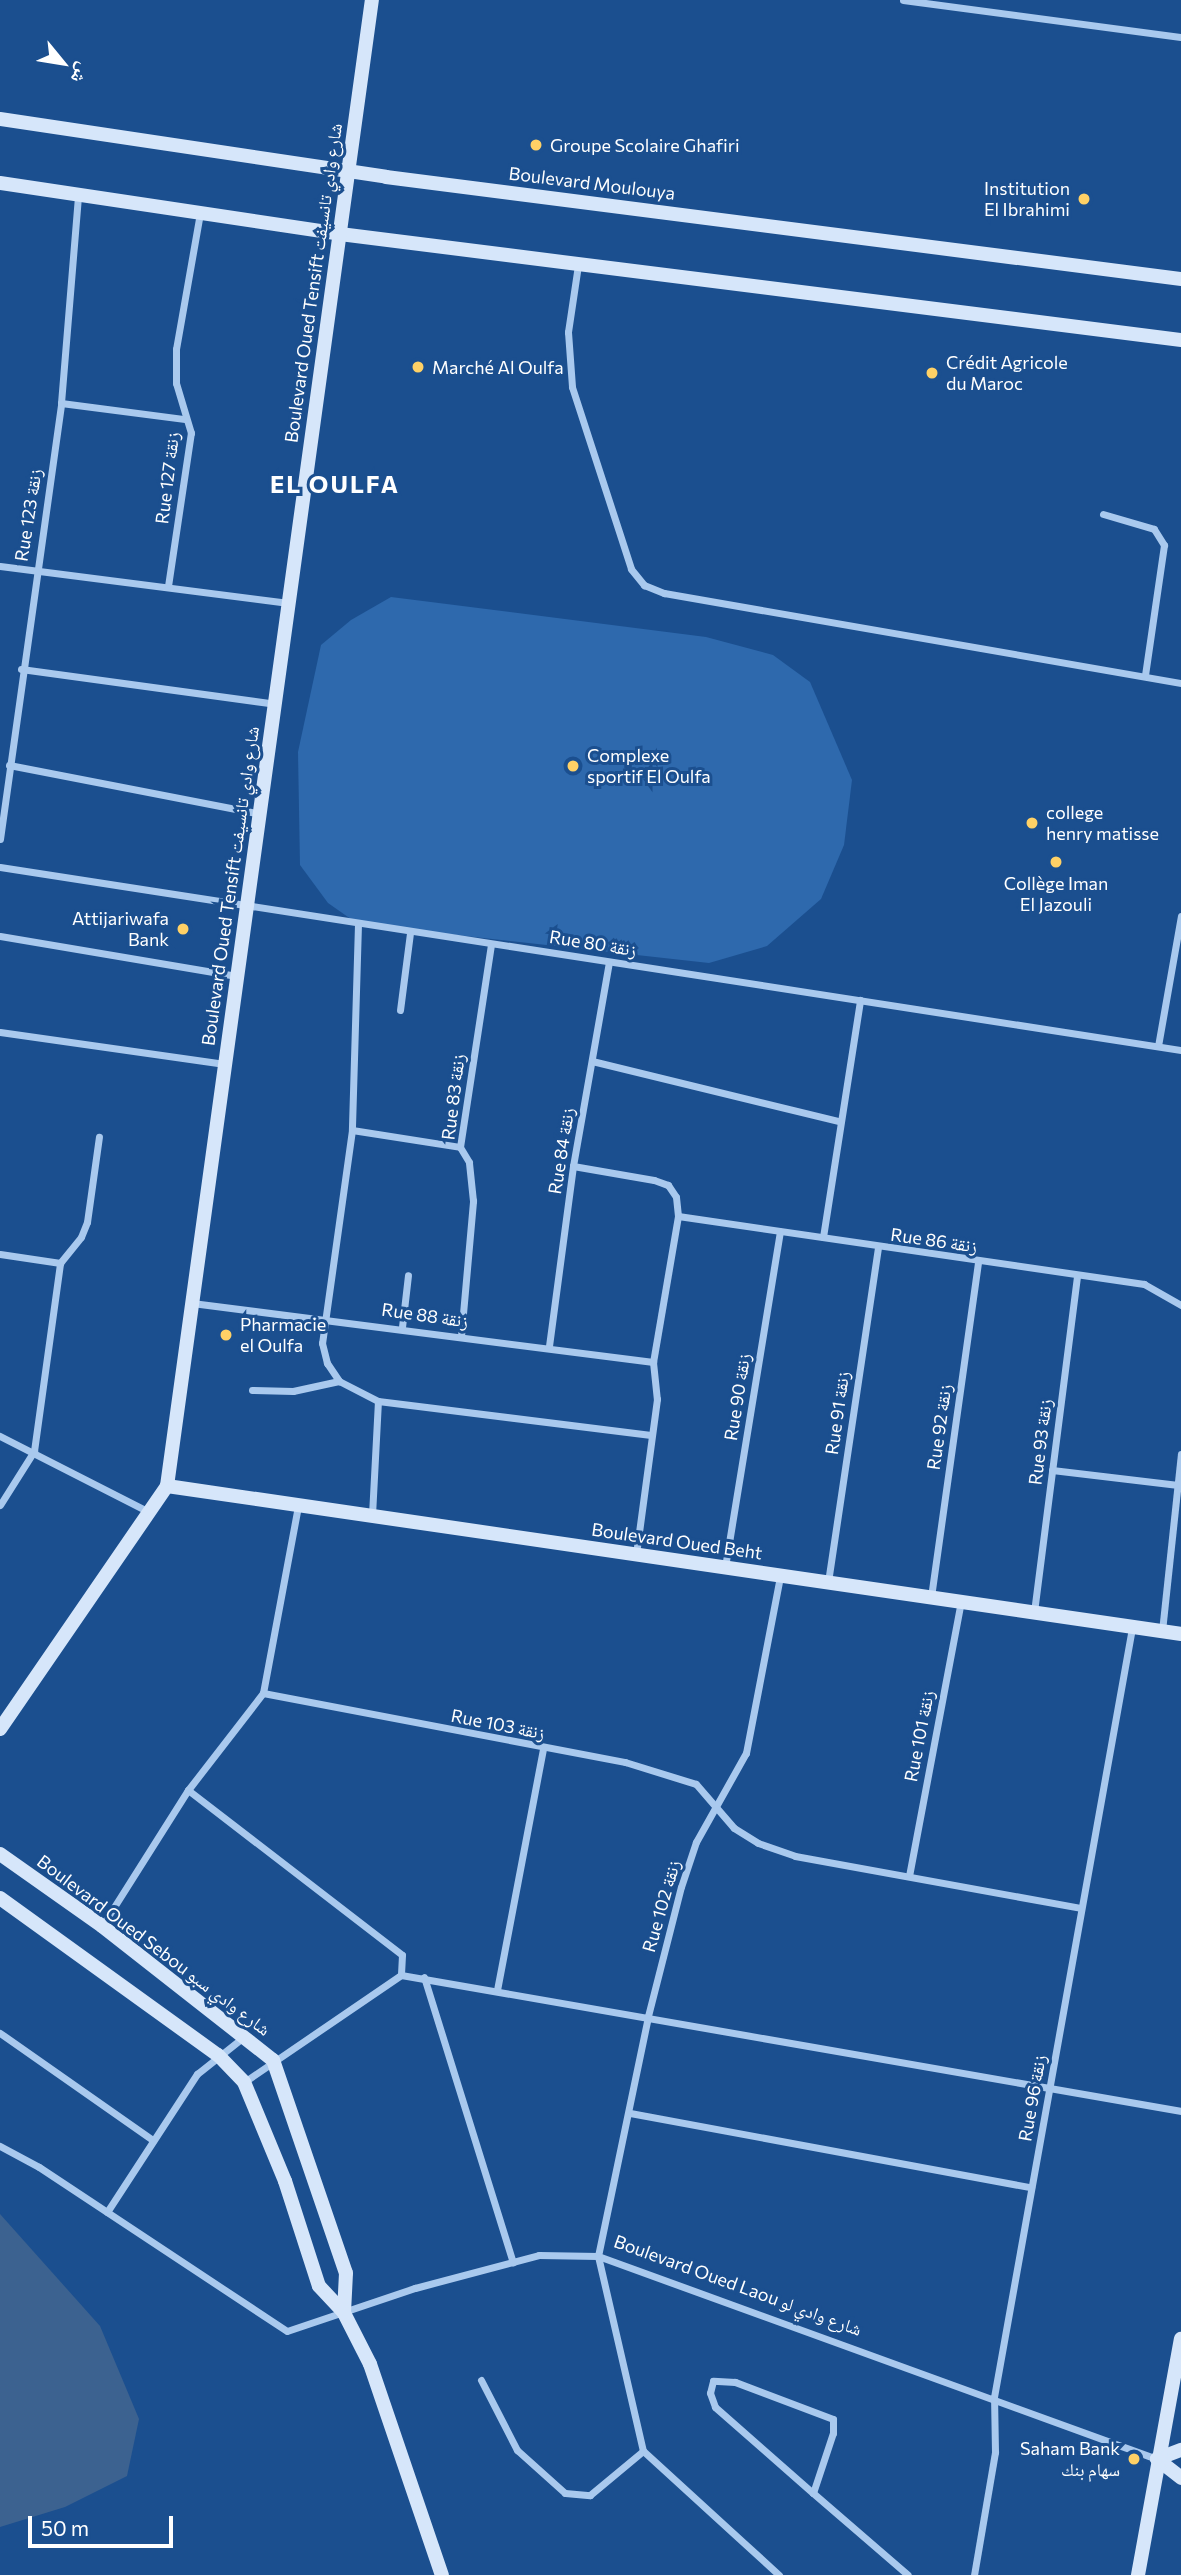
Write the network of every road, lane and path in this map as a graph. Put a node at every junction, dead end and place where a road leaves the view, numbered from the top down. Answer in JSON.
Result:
{"nodes":[{"id":1,"x":372,"y":0,"type":"edge"},
{"id":2,"x":903,"y":0,"type":"edge"},
{"id":3,"x":1181,"y":37,"type":"edge"},
{"id":4,"x":0,"y":119,"type":"edge"},
{"id":5,"x":348,"y":171,"type":"junction"},
{"id":6,"x":0,"y":183,"type":"edge"},
{"id":7,"x":78,"y":194,"type":"junction"},
{"id":8,"x":200,"y":209,"type":"junction"},
{"id":9,"x":340,"y":234,"type":"junction"},
{"id":10,"x":578,"y":265,"type":"junction"},
{"id":11,"x":1181,"y":279,"type":"edge"},
{"id":12,"x":1181,"y":341,"type":"edge"},
{"id":13,"x":61,"y":403,"type":"junction"},
{"id":14,"x":185,"y":419,"type":"junction"},
{"id":15,"x":1103,"y":514,"type":"dead end"},
{"id":16,"x":0,"y":566,"type":"edge"},
{"id":17,"x":35,"y":573,"type":"junction"},
{"id":18,"x":168,"y":586,"type":"junction"},
{"id":19,"x":289,"y":603,"type":"junction"},
{"id":20,"x":22,"y":669,"type":"junction"},
{"id":21,"x":1145,"y":676,"type":"junction"},
{"id":22,"x":1181,"y":683,"type":"edge"},
{"id":23,"x":275,"y":705,"type":"junction"},
{"id":24,"x":9,"y":765,"type":"junction"},
{"id":25,"x":260,"y":814,"type":"junction"},
{"id":26,"x":0,"y":839,"type":"edge"},
{"id":27,"x":0,"y":867,"type":"edge"},
{"id":28,"x":247,"y":906,"type":"junction"},
{"id":29,"x":1181,"y":916,"type":"edge"},
{"id":30,"x":358,"y":925,"type":"junction"},
{"id":31,"x":410,"y":933,"type":"junction"},
{"id":32,"x":0,"y":936,"type":"edge"},
{"id":33,"x":491,"y":944,"type":"junction"},
{"id":34,"x":609,"y":962,"type":"junction"},
{"id":35,"x":237,"y":976,"type":"junction"},
{"id":36,"x":860,"y":1000,"type":"junction"},
{"id":37,"x":400,"y":1010,"type":"dead end"},
{"id":38,"x":0,"y":1032,"type":"edge"},
{"id":39,"x":1157,"y":1046,"type":"junction"},
{"id":40,"x":1181,"y":1049,"type":"edge"},
{"id":41,"x":592,"y":1061,"type":"junction"},
{"id":42,"x":225,"y":1064,"type":"junction"},
{"id":43,"x":839,"y":1121,"type":"junction"},
{"id":44,"x":352,"y":1130,"type":"junction"},
{"id":45,"x":99,"y":1137,"type":"dead end"},
{"id":46,"x":460,"y":1147,"type":"junction"},
{"id":47,"x":573,"y":1166,"type":"junction"},
{"id":48,"x":678,"y":1216,"type":"junction"},
{"id":49,"x":780,"y":1231,"type":"junction"},
{"id":50,"x":823,"y":1237,"type":"junction"},
{"id":51,"x":878,"y":1248,"type":"junction"},
{"id":52,"x":0,"y":1254,"type":"edge"},
{"id":53,"x":978,"y":1262,"type":"junction"},
{"id":54,"x":60,"y":1263,"type":"junction"},
{"id":55,"x":408,"y":1275,"type":"dead end"},
{"id":56,"x":1077,"y":1277,"type":"junction"},
{"id":57,"x":192,"y":1303,"type":"junction"},
{"id":58,"x":1181,"y":1304,"type":"edge"},
{"id":59,"x":326,"y":1317,"type":"junction"},
{"id":60,"x":402,"y":1327,"type":"junction"},
{"id":61,"x":461,"y":1336,"type":"junction"},
{"id":62,"x":550,"y":1346,"type":"junction"},
{"id":63,"x":653,"y":1362,"type":"junction"},
{"id":64,"x":339,"y":1381,"type":"junction"},
{"id":65,"x":252,"y":1390,"type":"dead end"},
{"id":66,"x":378,"y":1401,"type":"junction"},
{"id":67,"x":652,"y":1435,"type":"junction"},
{"id":68,"x":0,"y":1436,"type":"edge"},
{"id":69,"x":34,"y":1451,"type":"junction"},
{"id":70,"x":1181,"y":1454,"type":"edge"},
{"id":71,"x":1052,"y":1470,"type":"junction"},
{"id":72,"x":1178,"y":1485,"type":"junction"},
{"id":73,"x":167,"y":1486,"type":"junction"},
{"id":74,"x":0,"y":1505,"type":"edge"},
{"id":75,"x":298,"y":1506,"type":"junction"},
{"id":76,"x":150,"y":1513,"type":"junction"},
{"id":77,"x":372,"y":1516,"type":"junction"},
{"id":78,"x":636,"y":1554,"type":"junction"},
{"id":79,"x":725,"y":1567,"type":"junction"},
{"id":80,"x":780,"y":1576,"type":"junction"},
{"id":81,"x":828,"y":1583,"type":"junction"},
{"id":82,"x":932,"y":1597,"type":"junction"},
{"id":83,"x":961,"y":1601,"type":"junction"},
{"id":84,"x":1034,"y":1612,"type":"junction"},
{"id":85,"x":1132,"y":1627,"type":"junction"},
{"id":86,"x":1162,"y":1631,"type":"junction"},
{"id":87,"x":1181,"y":1634,"type":"edge"},
{"id":88,"x":263,"y":1693,"type":"junction"},
{"id":89,"x":0,"y":1729,"type":"edge"},
{"id":90,"x":543,"y":1748,"type":"junction"},
{"id":91,"x":188,"y":1790,"type":"junction"},
{"id":92,"x":717,"y":1805,"type":"junction"},
{"id":93,"x":0,"y":1854,"type":"edge"},
{"id":94,"x":909,"y":1876,"type":"junction"},
{"id":95,"x":0,"y":1898,"type":"edge"},
{"id":96,"x":1080,"y":1908,"type":"junction"},
{"id":97,"x":102,"y":1926,"type":"junction"},
{"id":98,"x":401,"y":1975,"type":"junction"},
{"id":99,"x":424,"y":1977,"type":"junction"},
{"id":100,"x":497,"y":1990,"type":"junction"},
{"id":101,"x":648,"y":2015,"type":"junction"},
{"id":102,"x":0,"y":2033,"type":"edge"},
{"id":103,"x":245,"y":2036,"type":"junction"},
{"id":104,"x":218,"y":2055,"type":"junction"},
{"id":105,"x":273,"y":2060,"type":"junction"},
{"id":106,"x":244,"y":2082,"type":"junction"},
{"id":107,"x":1050,"y":2090,"type":"junction"},
{"id":108,"x":1181,"y":2111,"type":"edge"},
{"id":109,"x":630,"y":2113,"type":"junction"},
{"id":110,"x":153,"y":2140,"type":"junction"},
{"id":111,"x":0,"y":2146,"type":"edge"},
{"id":112,"x":1031,"y":2187,"type":"junction"},
{"id":113,"x":107,"y":2212,"type":"junction"},
{"id":114,"x":598,"y":2256,"type":"junction"},
{"id":115,"x":513,"y":2262,"type":"junction"},
{"id":116,"x":344,"y":2313,"type":"junction"},
{"id":117,"x":1181,"y":2339,"type":"edge"},
{"id":118,"x":481,"y":2381,"type":"dead end"},
{"id":119,"x":994,"y":2397,"type":"junction"},
{"id":120,"x":1181,"y":2450,"type":"edge"},
{"id":121,"x":643,"y":2451,"type":"junction"},
{"id":122,"x":1157,"y":2459,"type":"junction"},
{"id":123,"x":1181,"y":2478,"type":"edge"},
{"id":124,"x":813,"y":2493,"type":"junction"},
{"id":125,"x":442,"y":2575,"type":"edge"},
{"id":126,"x":779,"y":2575,"type":"edge"},
{"id":127,"x":908,"y":2575,"type":"edge"},
{"id":128,"x":974,"y":2575,"type":"edge"},
{"id":129,"x":1138,"y":2575,"type":"edge"}],
"edges":[{"from":1,"to":5,"type":"street","name":"Boulevard Oued Tensift شارع وادي تانسيفت"},
{"from":2,"to":3,"type":"street"},
{"from":4,"to":5,"type":"street","name":"Boulevard Moulouya"},
{"from":5,"to":9,"type":"street","name":"Boulevard Oued Tensift شارع وادي تانسيفت"},
{"from":5,"to":11,"type":"street","name":"Boulevard Moulouya"},
{"from":6,"to":7,"type":"street"},
{"from":7,"to":8,"type":"street"},
{"from":7,"to":13,"type":"street","name":"Rue 123 زنقة"},
{"from":8,"to":9,"type":"street"},
{"from":8,"to":14,"type":"street","name":"Rue 127 زنقة"},
{"from":9,"to":10,"type":"street"},
{"from":9,"to":19,"type":"street","name":"Boulevard Oued Tensift شارع وادي تانسيفت"},
{"from":10,"to":12,"type":"street"},
{"from":10,"to":21,"type":"street"},
{"from":13,"to":14,"type":"street"},
{"from":13,"to":17,"type":"street","name":"Rue 123 زنقة"},
{"from":14,"to":18,"type":"street","name":"Rue 127 زنقة"},
{"from":15,"to":21,"type":"street"},
{"from":16,"to":17,"type":"street"},
{"from":17,"to":18,"type":"street"},
{"from":17,"to":20,"type":"street","name":"Rue 123 زنقة"},
{"from":18,"to":19,"type":"street"},
{"from":19,"to":23,"type":"street","name":"Boulevard Oued Tensift شارع وادي تانسيفت"},
{"from":20,"to":23,"type":"street"},
{"from":20,"to":24,"type":"street","name":"Rue 123 زنقة"},
{"from":21,"to":22,"type":"street"},
{"from":23,"to":25,"type":"street","name":"Boulevard Oued Tensift شارع وادي تانسيفت"},
{"from":24,"to":25,"type":"street"},
{"from":24,"to":26,"type":"street","name":"Rue 123 زنقة"},
{"from":25,"to":28,"type":"street","name":"Boulevard Oued Tensift شارع وادي تانسيفت"},
{"from":27,"to":28,"type":"street","name":"Rue 80 زنقة"},
{"from":28,"to":30,"type":"street","name":"Rue 80 زنقة"},
{"from":28,"to":35,"type":"street","name":"Boulevard Oued Tensift شارع وادي تانسيفت"},
{"from":29,"to":39,"type":"street"},
{"from":30,"to":31,"type":"street","name":"Rue 80 زنقة"},
{"from":30,"to":44,"type":"street"},
{"from":31,"to":33,"type":"street","name":"Rue 80 زنقة"},
{"from":31,"to":37,"type":"street"},
{"from":32,"to":35,"type":"street"},
{"from":33,"to":34,"type":"street","name":"Rue 80 زنقة"},
{"from":33,"to":46,"type":"street","name":"Rue 83 زنقة"},
{"from":34,"to":36,"type":"street","name":"Rue 80 زنقة"},
{"from":34,"to":41,"type":"street","name":"Rue 84 زنقة"},
{"from":35,"to":42,"type":"street","name":"Boulevard Oued Tensift شارع وادي تانسيفت"},
{"from":36,"to":39,"type":"street","name":"Rue 80 زنقة"},
{"from":36,"to":43,"type":"street"},
{"from":38,"to":42,"type":"street"},
{"from":39,"to":40,"type":"street","name":"Rue 80 زنقة"},
{"from":41,"to":43,"type":"street"},
{"from":41,"to":47,"type":"street","name":"Rue 84 زنقة"},
{"from":42,"to":57,"type":"street","name":"Boulevard Oued Tensift شارع وادي تانسيفت"},
{"from":43,"to":50,"type":"street"},
{"from":44,"to":46,"type":"street"},
{"from":44,"to":59,"type":"street"},
{"from":45,"to":54,"type":"street"},
{"from":46,"to":61,"type":"street","name":"Rue 83 زنقة"},
{"from":47,"to":48,"type":"street"},
{"from":47,"to":62,"type":"street","name":"Rue 84 زنقة"},
{"from":48,"to":49,"type":"street","name":"Rue 86 زنقة"},
{"from":48,"to":63,"type":"street"},
{"from":49,"to":50,"type":"street","name":"Rue 86 زنقة"},
{"from":49,"to":79,"type":"street","name":"Rue 90 زنقة"},
{"from":50,"to":51,"type":"street","name":"Rue 86 زنقة"},
{"from":51,"to":53,"type":"street","name":"Rue 86 زنقة"},
{"from":51,"to":81,"type":"street","name":"Rue 91 زنقة"},
{"from":52,"to":54,"type":"street"},
{"from":53,"to":56,"type":"street","name":"Rue 86 زنقة"},
{"from":53,"to":82,"type":"street","name":"Rue 92 زنقة"},
{"from":54,"to":69,"type":"street"},
{"from":55,"to":60,"type":"street"},
{"from":56,"to":58,"type":"street","name":"Rue 86 زنقة"},
{"from":56,"to":71,"type":"street","name":"Rue 93 زنقة"},
{"from":57,"to":59,"type":"street","name":"Rue 88 زنقة"},
{"from":57,"to":73,"type":"street","name":"Boulevard Oued Tensift شارع وادي تانسيفت"},
{"from":59,"to":60,"type":"street","name":"Rue 88 زنقة"},
{"from":59,"to":64,"type":"street"},
{"from":60,"to":61,"type":"street","name":"Rue 88 زنقة"},
{"from":61,"to":62,"type":"street","name":"Rue 88 زنقة"},
{"from":62,"to":63,"type":"street","name":"Rue 88 زنقة"},
{"from":63,"to":67,"type":"street"},
{"from":64,"to":65,"type":"street"},
{"from":64,"to":66,"type":"street"},
{"from":66,"to":67,"type":"street"},
{"from":66,"to":77,"type":"street"},
{"from":67,"to":78,"type":"street"},
{"from":68,"to":69,"type":"street"},
{"from":69,"to":74,"type":"street"},
{"from":69,"to":76,"type":"street"},
{"from":70,"to":72,"type":"street"},
{"from":71,"to":72,"type":"street"},
{"from":71,"to":84,"type":"street","name":"Rue 93 زنقة"},
{"from":72,"to":86,"type":"street"},
{"from":73,"to":75,"type":"street","name":"Boulevard Oued Beht"},
{"from":73,"to":76,"type":"street","name":"Boulevard Oued Tensift شارع وادي تانسيفت"},
{"from":75,"to":77,"type":"street","name":"Boulevard Oued Beht"},
{"from":75,"to":88,"type":"street"},
{"from":76,"to":89,"type":"street","name":"Boulevard Oued Tensift شارع وادي تانسيفت"},
{"from":77,"to":78,"type":"street","name":"Boulevard Oued Beht"},
{"from":78,"to":79,"type":"street","name":"Boulevard Oued Beht"},
{"from":79,"to":80,"type":"street","name":"Boulevard Oued Beht"},
{"from":80,"to":81,"type":"street","name":"Boulevard Oued Beht"},
{"from":80,"to":92,"type":"street","name":"Rue 102 زنقة"},
{"from":81,"to":82,"type":"street","name":"Boulevard Oued Beht"},
{"from":82,"to":83,"type":"street","name":"Boulevard Oued Beht"},
{"from":83,"to":84,"type":"street","name":"Boulevard Oued Beht"},
{"from":83,"to":94,"type":"street","name":"Rue 101 زنقة"},
{"from":84,"to":85,"type":"street","name":"Boulevard Oued Beht"},
{"from":85,"to":86,"type":"street","name":"Boulevard Oued Beht"},
{"from":85,"to":96,"type":"street","name":"Rue 96 زنقة"},
{"from":86,"to":87,"type":"street","name":"Boulevard Oued Beht"},
{"from":88,"to":90,"type":"street","name":"Rue 103 زنقة"},
{"from":88,"to":91,"type":"street"},
{"from":90,"to":92,"type":"street","name":"Rue 103 زنقة"},
{"from":90,"to":100,"type":"street"},
{"from":91,"to":97,"type":"street"},
{"from":91,"to":98,"type":"street"},
{"from":92,"to":94,"type":"street","name":"Rue 103 زنقة"},
{"from":92,"to":101,"type":"street","name":"Rue 102 زنقة"},
{"from":93,"to":97,"type":"street","name":"Boulevard Oued Sebou شارع وادي سبو"},
{"from":94,"to":96,"type":"street","name":"Rue 103 زنقة"},
{"from":95,"to":104,"type":"street","name":"Boulevard Oued Sebou شارع وادي سبو"},
{"from":96,"to":107,"type":"street","name":"Rue 96 زنقة"},
{"from":97,"to":103,"type":"street","name":"Boulevard Oued Sebou شارع وادي سبو"},
{"from":98,"to":99,"type":"street"},
{"from":98,"to":105,"type":"street"},
{"from":99,"to":100,"type":"street"},
{"from":99,"to":115,"type":"street"},
{"from":100,"to":101,"type":"street"},
{"from":101,"to":107,"type":"street"},
{"from":101,"to":109,"type":"street","name":"Rue 102 زنقة"},
{"from":102,"to":110,"type":"street"},
{"from":103,"to":104,"type":"street"},
{"from":103,"to":105,"type":"street","name":"Boulevard Oued Sebou شارع وادي سبو"},
{"from":104,"to":106,"type":"street","name":"Boulevard Oued Sebou شارع وادي سبو"},
{"from":104,"to":110,"type":"street"},
{"from":105,"to":106,"type":"street"},
{"from":105,"to":116,"type":"street","name":"Boulevard Oued Sebou شارع وادي سبو"},
{"from":106,"to":116,"type":"street","name":"Boulevard Oued Sebou شارع وادي سبو"},
{"from":107,"to":108,"type":"street"},
{"from":107,"to":112,"type":"street","name":"Rue 96 زنقة"},
{"from":109,"to":112,"type":"street"},
{"from":109,"to":114,"type":"street","name":"Rue 102 زنقة"},
{"from":110,"to":113,"type":"street"},
{"from":111,"to":113,"type":"street"},
{"from":112,"to":119,"type":"street","name":"Rue 96 زنقة"},
{"from":113,"to":116,"type":"street","name":"Boulevard Oued Laou شارع وادي لو"},
{"from":114,"to":115,"type":"street","name":"Boulevard Oued Laou شارع وادي لو"},
{"from":114,"to":119,"type":"street","name":"Boulevard Oued Laou شارع وادي لو"},
{"from":114,"to":121,"type":"street"},
{"from":115,"to":116,"type":"street","name":"Boulevard Oued Laou شارع وادي لو"},
{"from":116,"to":125,"type":"street","name":"Boulevard Oued Sebou شارع وادي سبو"},
{"from":117,"to":122,"type":"street"},
{"from":118,"to":121,"type":"street"},
{"from":119,"to":122,"type":"street","name":"Boulevard Oued Laou شارع وادي لو"},
{"from":119,"to":128,"type":"street","name":"Rue 96 زنقة"},
{"from":120,"to":122,"type":"street"},
{"from":121,"to":126,"type":"street"},
{"from":122,"to":123,"type":"street","name":"Boulevard Oued Laou شارع وادي لو"},
{"from":122,"to":129,"type":"street"},
{"from":124,"to":124,"type":"street"},
{"from":124,"to":127,"type":"street"}]}
